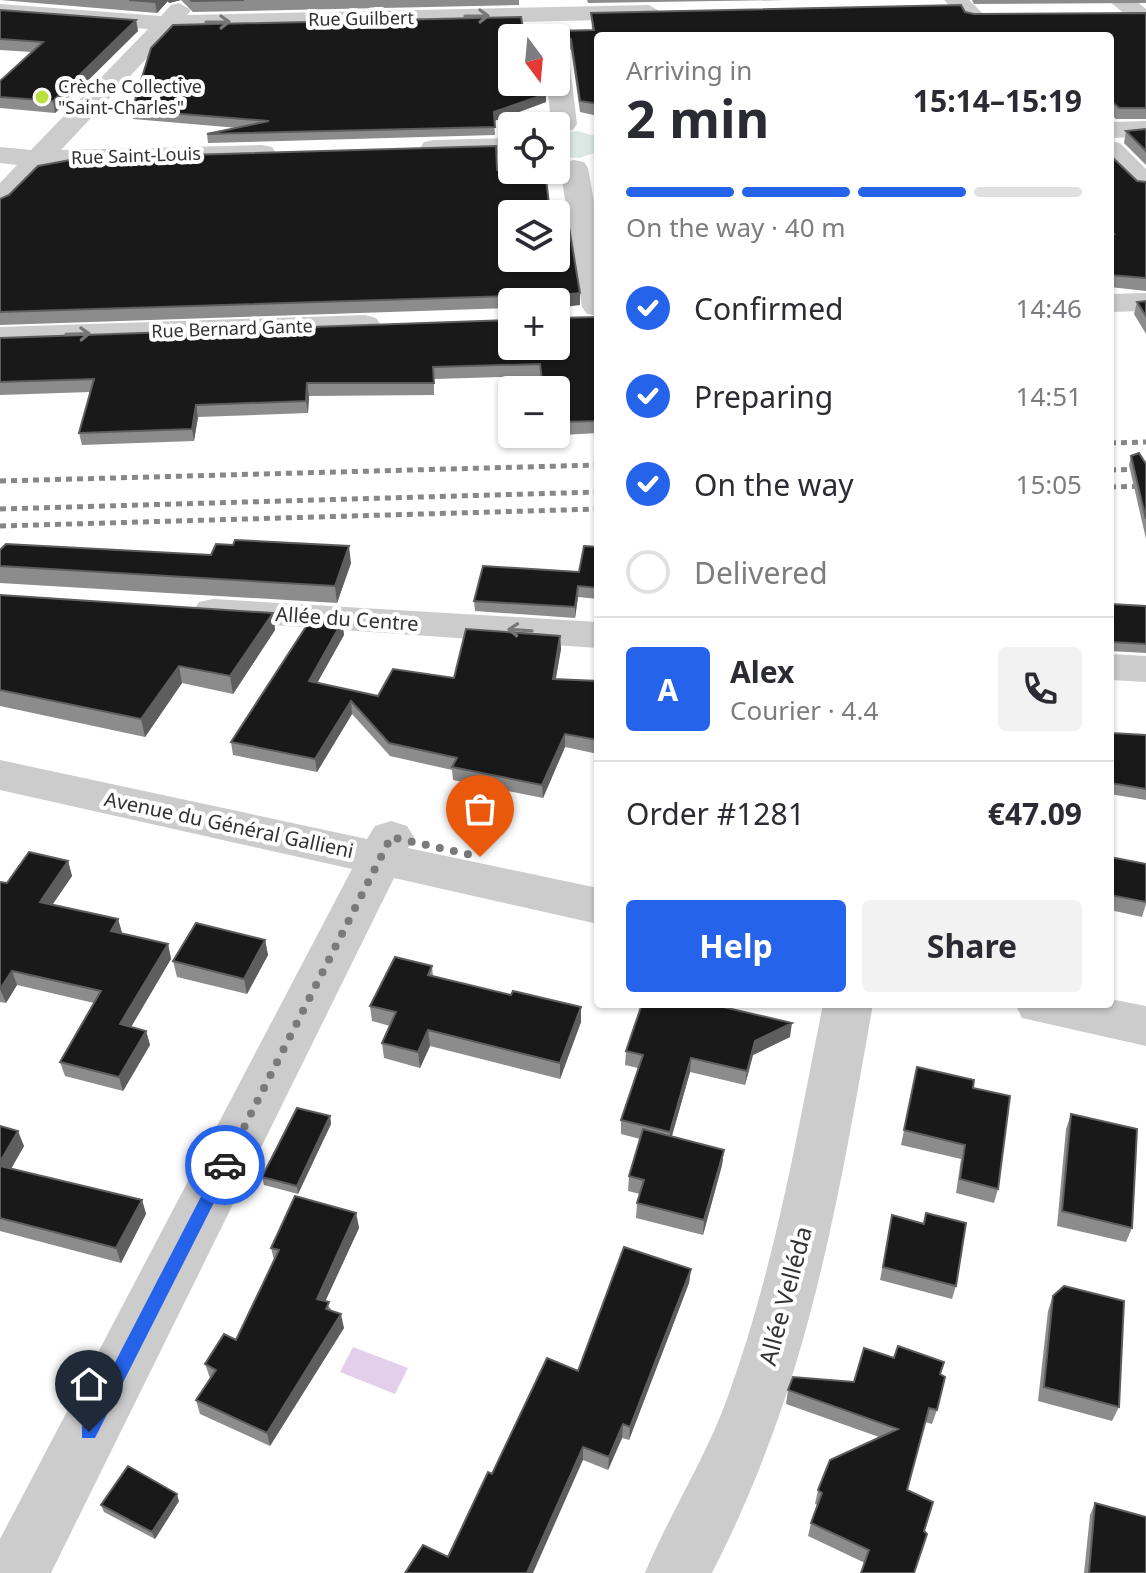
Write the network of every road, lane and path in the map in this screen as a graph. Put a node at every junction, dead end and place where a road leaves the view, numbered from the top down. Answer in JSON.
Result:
{"nodes":[{"id":1,"x":189,"y":0,"type":"edge"},
{"id":2,"x":930,"y":6,"type":"edge"},
{"id":3,"x":963,"y":6,"type":"edge"},
{"id":4,"x":0,"y":11,"type":"edge"},
{"id":5,"x":680,"y":11,"type":"edge"},
{"id":6,"x":552,"y":17,"type":"edge"},
{"id":7,"x":166,"y":23,"type":"junction"},
{"id":8,"x":999,"y":25,"type":"edge"},
{"id":9,"x":570,"y":125,"type":"edge"},
{"id":10,"x":594,"y":126,"type":"edge"},
{"id":11,"x":1146,"y":129,"type":"edge"},
{"id":12,"x":1114,"y":130,"type":"edge"},
{"id":13,"x":498,"y":146,"type":"edge"},
{"id":14,"x":401,"y":149,"type":"edge"},
{"id":15,"x":293,"y":152,"type":"edge"},
{"id":16,"x":1114,"y":153,"type":"edge"},
{"id":17,"x":0,"y":155,"type":"edge"},
{"id":18,"x":38,"y":159,"type":"junction"},
{"id":19,"x":576,"y":166,"type":"edge"},
{"id":20,"x":1146,"y":184,"type":"edge"},
{"id":21,"x":0,"y":199,"type":"edge"},
{"id":22,"x":1146,"y":302,"type":"edge"},
{"id":23,"x":1114,"y":303,"type":"edge"},
{"id":24,"x":589,"y":314,"type":"edge"},
{"id":25,"x":388,"y":324,"type":"edge"},
{"id":26,"x":0,"y":337,"type":"edge"},
{"id":27,"x":173,"y":608,"type":"edge"},
{"id":28,"x":594,"y":635,"type":"edge"},
{"id":29,"x":1114,"y":667,"type":"edge"},
{"id":30,"x":1146,"y":669,"type":"edge"},
{"id":31,"x":0,"y":755,"type":"edge"},
{"id":32,"x":0,"y":775,"type":"edge"},
{"id":33,"x":386,"y":848,"type":"junction"},
{"id":34,"x":594,"y":881,"type":"edge"},
{"id":35,"x":594,"y":905,"type":"edge"},
{"id":36,"x":1114,"y":993,"type":"edge"},
{"id":37,"x":1146,"y":999,"type":"edge"},
{"id":38,"x":847,"y":1008,"type":"edge"},
{"id":39,"x":1059,"y":1008,"type":"edge"},
{"id":40,"x":1146,"y":1026,"type":"edge"},
{"id":41,"x":17,"y":1573,"type":"edge"},
{"id":42,"x":677,"y":1573,"type":"edge"}],
"edges":[{"from":1,"to":7,"type":"street"},
{"from":2,"to":3,"type":"street"},
{"from":3,"to":8,"type":"street"},
{"from":4,"to":7,"type":"street","name":"Rue Guilbert"},
{"from":5,"to":6,"type":"street","name":"Rue Guilbert"},
{"from":7,"to":6,"type":"street","name":"Rue Guilbert","one_way":true},
{"from":7,"to":18,"type":"street"},
{"from":9,"to":10,"type":"street"},
{"from":11,"to":12,"type":"street"},
{"from":13,"to":14,"type":"street"},
{"from":15,"to":18,"type":"street","name":"Rue Saint-Louis"},
{"from":16,"to":20,"type":"street"},
{"from":17,"to":18,"type":"street","name":"Rue Saint-Louis"},
{"from":18,"to":21,"type":"street"},
{"from":19,"to":24,"type":"street"},
{"from":22,"to":23,"type":"street"},
{"from":26,"to":25,"type":"street","name":"Rue Bernard Gante","one_way":true},
{"from":28,"to":27,"type":"street","name":"Allée du Centre","one_way":true},
{"from":29,"to":30,"type":"street"},
{"from":31,"to":33,"type":"street","name":"Avenue du Général Gallieni"},
{"from":32,"to":33,"type":"street","name":"Avenue du Général Gallieni"},
{"from":33,"to":34,"type":"street","name":"Avenue du Général Gallieni"},
{"from":33,"to":35,"type":"street","name":"Avenue du Général Gallieni"},
{"from":33,"to":41,"type":"street"},
{"from":36,"to":37,"type":"street"},
{"from":38,"to":42,"type":"street","name":"Allée Velléda"},
{"from":39,"to":40,"type":"street"}]}
